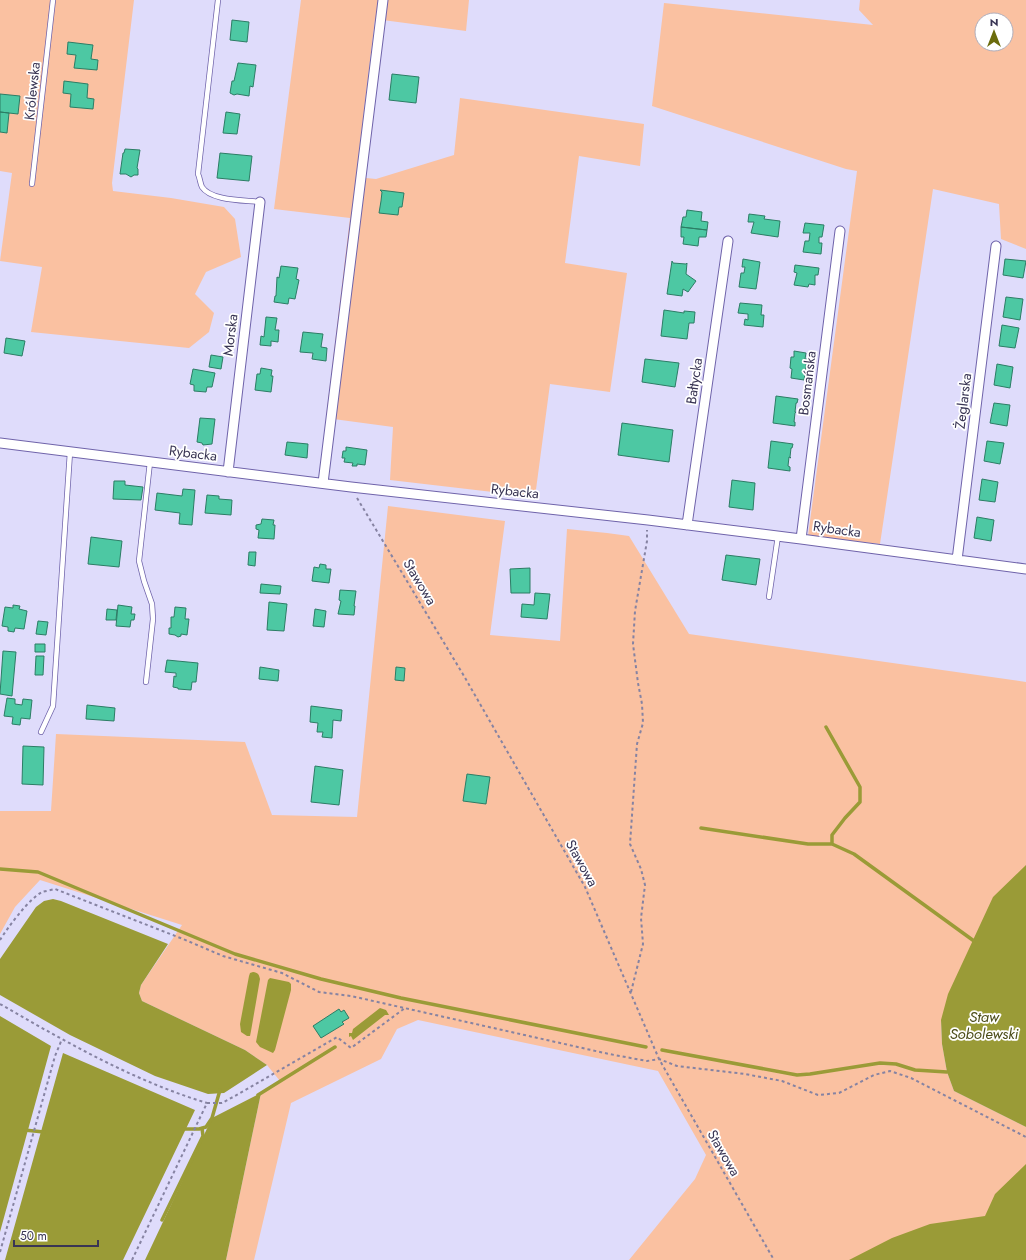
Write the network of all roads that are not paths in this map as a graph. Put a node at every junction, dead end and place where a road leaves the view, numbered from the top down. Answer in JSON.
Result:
{"nodes":[{"id":1,"x":53,"y":0,"type":"edge"},
{"id":2,"x":218,"y":0,"type":"edge"},
{"id":3,"x":382,"y":0,"type":"edge"},
{"id":4,"x":32,"y":184,"type":"dead end"},
{"id":5,"x":260,"y":202,"type":"joint"},
{"id":6,"x":840,"y":231,"type":"dead end"},
{"id":7,"x":728,"y":241,"type":"dead end"},
{"id":8,"x":996,"y":246,"type":"dead end"},
{"id":9,"x":0,"y":443,"type":"edge"},
{"id":10,"x":70,"y":452,"type":"junction"},
{"id":11,"x":150,"y":462,"type":"junction"},
{"id":12,"x":228,"y":472,"type":"junction"},
{"id":13,"x":323,"y":483,"type":"junction"},
{"id":14,"x":687,"y":525,"type":"junction"},
{"id":15,"x":778,"y":536,"type":"junction"},
{"id":16,"x":801,"y":539,"type":"junction"},
{"id":17,"x":956,"y":560,"type":"junction"},
{"id":18,"x":1026,"y":569,"type":"edge"},
{"id":19,"x":769,"y":597,"type":"dead end"},
{"id":20,"x":146,"y":682,"type":"dead end"},
{"id":21,"x":42,"y":732,"type":"dead end"}],
"edges":[{"from":1,"to":4,"type":"lane","name":"Królewska"},
{"from":2,"to":5,"type":"lane"},
{"from":3,"to":13,"type":"street"},
{"from":5,"to":12,"type":"street","name":"Morska"},
{"from":6,"to":16,"type":"street","name":"Bosmańska"},
{"from":7,"to":14,"type":"street","name":"Bałtycka"},
{"from":8,"to":17,"type":"street","name":"Żeglarska"},
{"from":9,"to":10,"type":"street","name":"Rybacka"},
{"from":10,"to":11,"type":"street","name":"Rybacka"},
{"from":10,"to":21,"type":"lane"},
{"from":11,"to":12,"type":"street","name":"Rybacka"},
{"from":11,"to":20,"type":"lane"},
{"from":12,"to":13,"type":"street","name":"Rybacka"},
{"from":13,"to":14,"type":"street","name":"Rybacka"},
{"from":14,"to":15,"type":"street","name":"Rybacka"},
{"from":15,"to":16,"type":"street","name":"Rybacka"},
{"from":15,"to":19,"type":"lane"},
{"from":16,"to":17,"type":"street","name":"Rybacka"},
{"from":17,"to":18,"type":"street","name":"Rybacka"}]}
